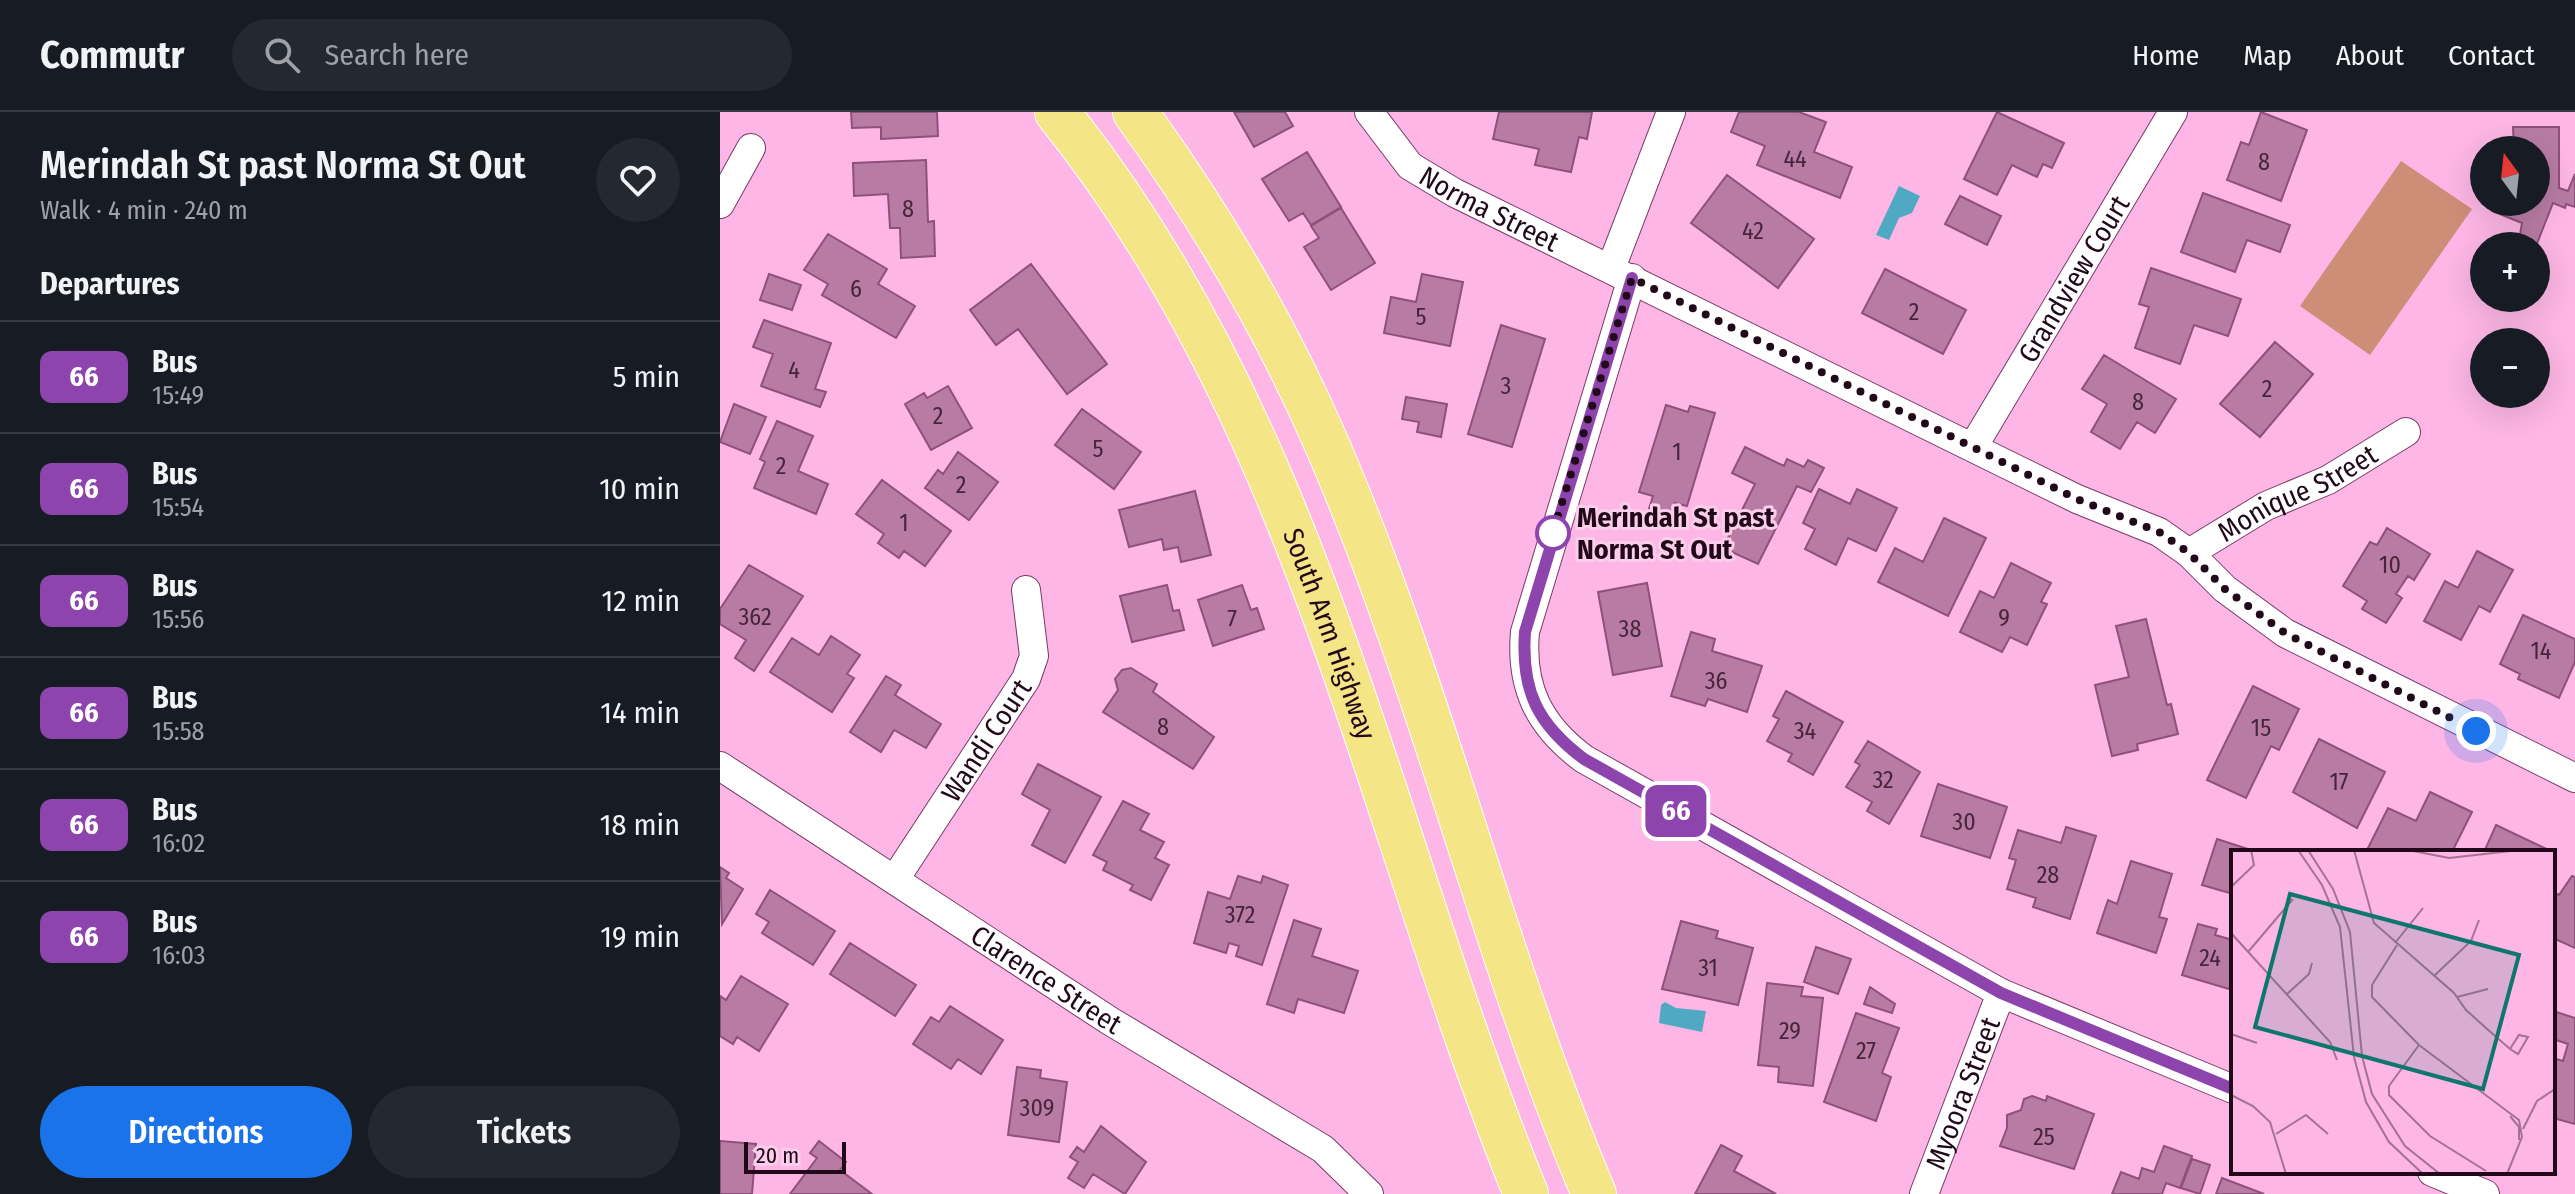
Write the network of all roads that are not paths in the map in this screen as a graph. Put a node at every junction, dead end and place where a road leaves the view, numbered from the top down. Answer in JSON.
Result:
{"nodes":[{"id":1,"x":1057,"y":112,"type":"edge"},
{"id":2,"x":1135,"y":112,"type":"edge"},
{"id":3,"x":1369,"y":112,"type":"edge"},
{"id":4,"x":1671,"y":112,"type":"edge"},
{"id":5,"x":2173,"y":112,"type":"edge"},
{"id":6,"x":751,"y":148,"type":"dead end"},
{"id":7,"x":720,"y":204,"type":"edge"},
{"id":8,"x":1621,"y":273,"type":"junction"},
{"id":9,"x":2406,"y":432,"type":"dead end"},
{"id":10,"x":1973,"y":447,"type":"junction"},
{"id":11,"x":2189,"y":553,"type":"junction"},
{"id":12,"x":1026,"y":590,"type":"dead end"},
{"id":13,"x":720,"y":766,"type":"edge"},
{"id":14,"x":2575,"y":778,"type":"edge"},
{"id":15,"x":895,"y":879,"type":"junction"},
{"id":16,"x":2001,"y":993,"type":"junction"},
{"id":17,"x":2231,"y":1088,"type":"edge"},
{"id":18,"x":2437,"y":1174,"type":"edge"},
{"id":19,"x":1369,"y":1194,"type":"edge"},
{"id":20,"x":1526,"y":1194,"type":"edge"},
{"id":21,"x":1594,"y":1194,"type":"edge"},
{"id":22,"x":1924,"y":1194,"type":"edge"},
{"id":23,"x":2485,"y":1194,"type":"edge"}],
"edges":[{"from":1,"to":20,"type":"main road","name":"South Arm Highway"},
{"from":2,"to":21,"type":"main road"},
{"from":3,"to":8,"type":"street","name":"Norma Street"},
{"from":4,"to":8,"type":"street"},
{"from":5,"to":10,"type":"street","name":"Grandview Court"},
{"from":6,"to":7,"type":"street"},
{"from":8,"to":10,"type":"street","name":"Norma Street"},
{"from":8,"to":16,"type":"street"},
{"from":9,"to":11,"type":"street","name":"Monique Street"},
{"from":10,"to":11,"type":"street","name":"Norma Street"},
{"from":11,"to":14,"type":"street","name":"Norma Street"},
{"from":12,"to":15,"type":"street","name":"Wandi Court"},
{"from":13,"to":15,"type":"street","name":"Clarence Street"},
{"from":15,"to":19,"type":"street","name":"Clarence Street"},
{"from":16,"to":17,"type":"street"},
{"from":16,"to":22,"type":"street","name":"Myoora Street"},
{"from":18,"to":23,"type":"street"}]}
